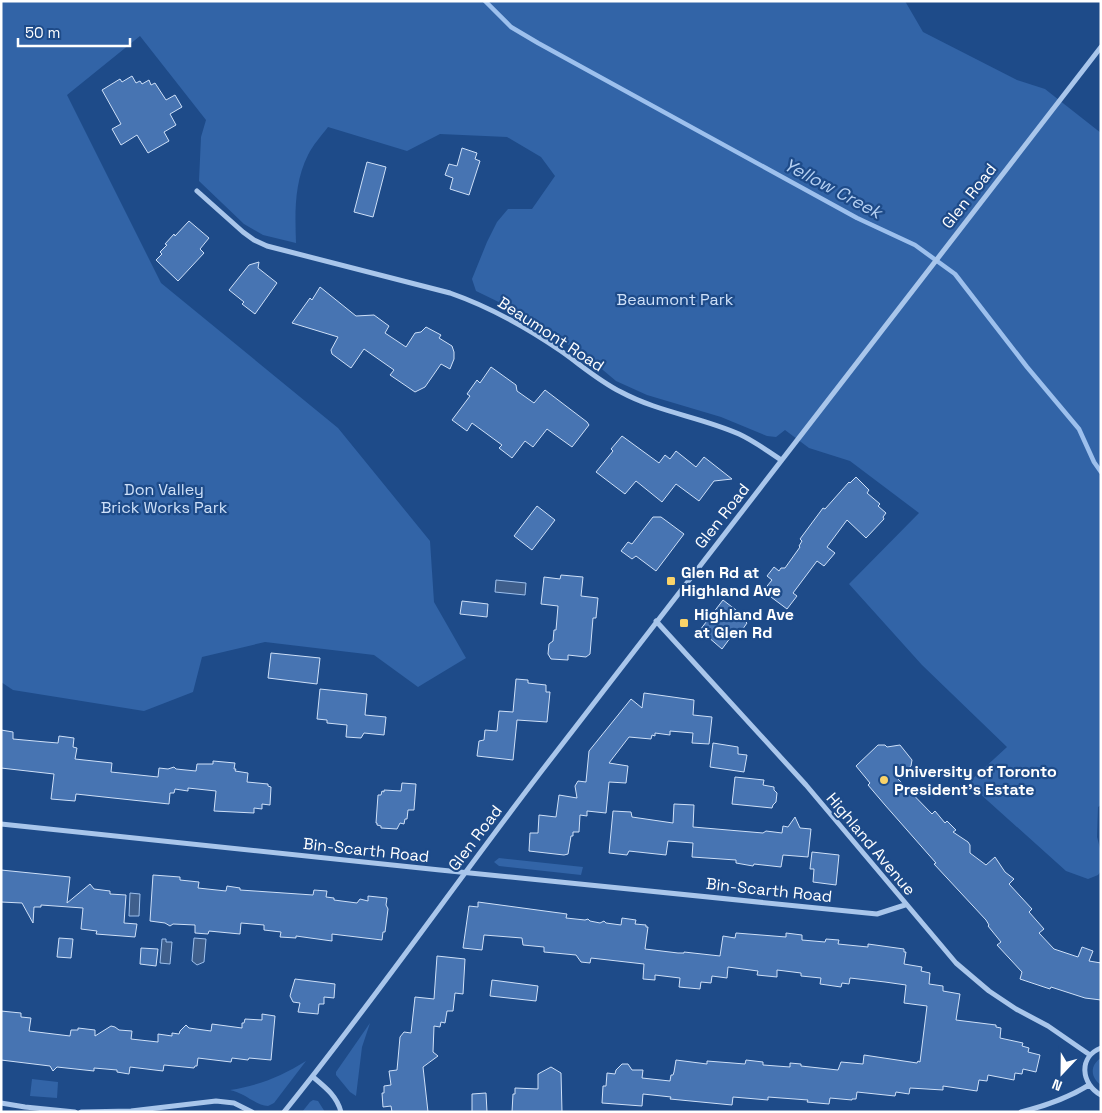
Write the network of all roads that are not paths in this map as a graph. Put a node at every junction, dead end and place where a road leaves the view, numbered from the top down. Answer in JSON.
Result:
{"nodes":[{"id":1,"x":1101,"y":47,"type":"edge"},
{"id":2,"x":197,"y":191,"type":"dead end"},
{"id":3,"x":781,"y":460,"type":"junction"},
{"id":4,"x":656,"y":621,"type":"junction"},
{"id":5,"x":1,"y":824,"type":"edge"},
{"id":6,"x":464,"y":872,"type":"junction"},
{"id":7,"x":906,"y":905,"type":"junction"},
{"id":8,"x":1101,"y":1048,"type":"edge"},
{"id":9,"x":1090,"y":1055,"type":"junction"},
{"id":10,"x":313,"y":1077,"type":"junction"},
{"id":11,"x":1089,"y":1085,"type":"junction"},
{"id":12,"x":1101,"y":1095,"type":"edge"},
{"id":13,"x":1,"y":1103,"type":"edge"},
{"id":14,"x":75,"y":1112,"type":"edge"},
{"id":15,"x":80,"y":1112,"type":"edge"},
{"id":16,"x":252,"y":1112,"type":"edge"},
{"id":17,"x":284,"y":1112,"type":"edge"},
{"id":18,"x":341,"y":1112,"type":"edge"},
{"id":19,"x":1021,"y":1112,"type":"edge"}],
"edges":[{"from":1,"to":3,"type":"street","name":"Glen Road"},
{"from":2,"to":3,"type":"street","name":"Beaumont Road"},
{"from":3,"to":4,"type":"street","name":"Glen Road"},
{"from":4,"to":6,"type":"street","name":"Glen Road"},
{"from":4,"to":7,"type":"street","name":"Highland Avenue"},
{"from":5,"to":6,"type":"street","name":"Bin-Scarth Road"},
{"from":6,"to":7,"type":"street","name":"Bin-Scarth Road"},
{"from":6,"to":10,"type":"street","name":"Glen Road"},
{"from":7,"to":9,"type":"street","name":"Highland Avenue"},
{"from":8,"to":9,"type":"street"},
{"from":9,"to":11,"type":"street"},
{"from":10,"to":17,"type":"street","name":"Glen Road"},
{"from":10,"to":18,"type":"street"},
{"from":11,"to":12,"type":"street"},
{"from":11,"to":19,"type":"street"},
{"from":13,"to":14,"type":"street"},
{"from":15,"to":16,"type":"street"}]}
